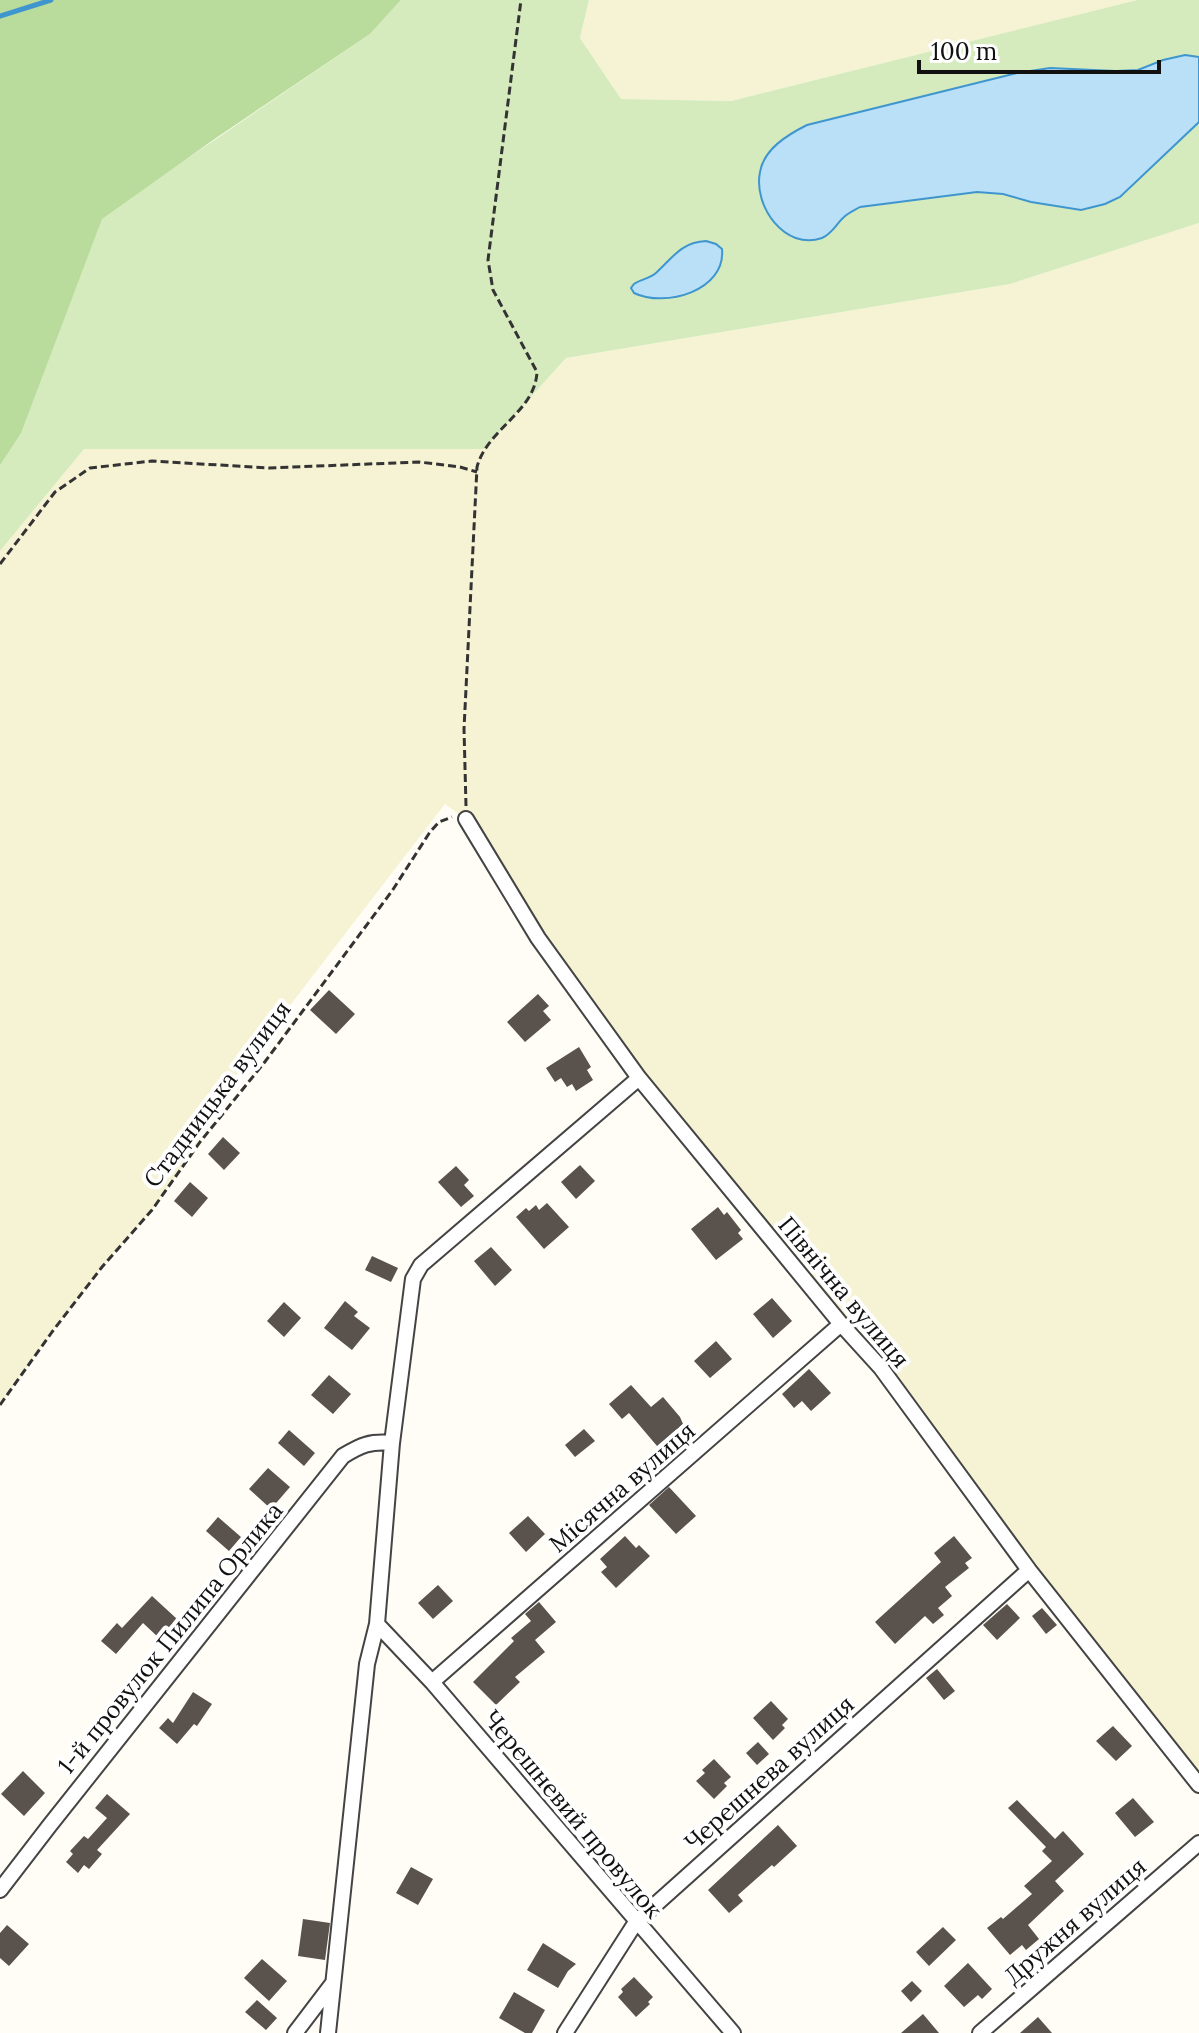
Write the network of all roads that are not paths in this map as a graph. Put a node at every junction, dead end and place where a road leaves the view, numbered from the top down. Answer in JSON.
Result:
{"nodes":[{"id":1,"x":466,"y":819,"type":"road end"},
{"id":2,"x":639,"y":1078,"type":"junction"},
{"id":3,"x":841,"y":1324,"type":"junction"},
{"id":4,"x":392,"y":1443,"type":"junction"},
{"id":5,"x":1029,"y":1570,"type":"junction"},
{"id":6,"x":377,"y":1624,"type":"junction"},
{"id":7,"x":432,"y":1682,"type":"junction"},
{"id":8,"x":1199,"y":1785,"type":"edge"},
{"id":9,"x":1199,"y":1843,"type":"edge"},
{"id":10,"x":0,"y":1890,"type":"edge"},
{"id":11,"x":636,"y":1922,"type":"junction"},
{"id":12,"x":333,"y":1983,"type":"junction"},
{"id":13,"x":295,"y":2033,"type":"edge"},
{"id":14,"x":328,"y":2033,"type":"edge"},
{"id":15,"x":565,"y":2033,"type":"edge"},
{"id":16,"x":733,"y":2033,"type":"edge"},
{"id":17,"x":980,"y":2033,"type":"edge"}],
"edges":[{"from":1,"to":2,"type":"street","name":"Північна вулиця"},
{"from":2,"to":3,"type":"street","name":"Північна вулиця"},
{"from":2,"to":4,"type":"street"},
{"from":3,"to":5,"type":"street","name":"Північна вулиця"},
{"from":3,"to":7,"type":"street","name":"Місячна вулиця"},
{"from":4,"to":6,"type":"street"},
{"from":4,"to":10,"type":"street","name":"1-й провулок Пилипа Орлика"},
{"from":5,"to":8,"type":"street","name":"Північна вулиця"},
{"from":5,"to":11,"type":"street","name":"Черешнева вулиця"},
{"from":6,"to":7,"type":"street","name":"Черешневий провулок"},
{"from":6,"to":12,"type":"street"},
{"from":7,"to":11,"type":"street","name":"Черешневий провулок"},
{"from":9,"to":17,"type":"street","name":"Дружня вулиця"},
{"from":11,"to":15,"type":"street","name":"Черешнева вулиця"},
{"from":11,"to":16,"type":"street","name":"Черешневий провулок"},
{"from":12,"to":13,"type":"street"},
{"from":12,"to":14,"type":"street"}]}
